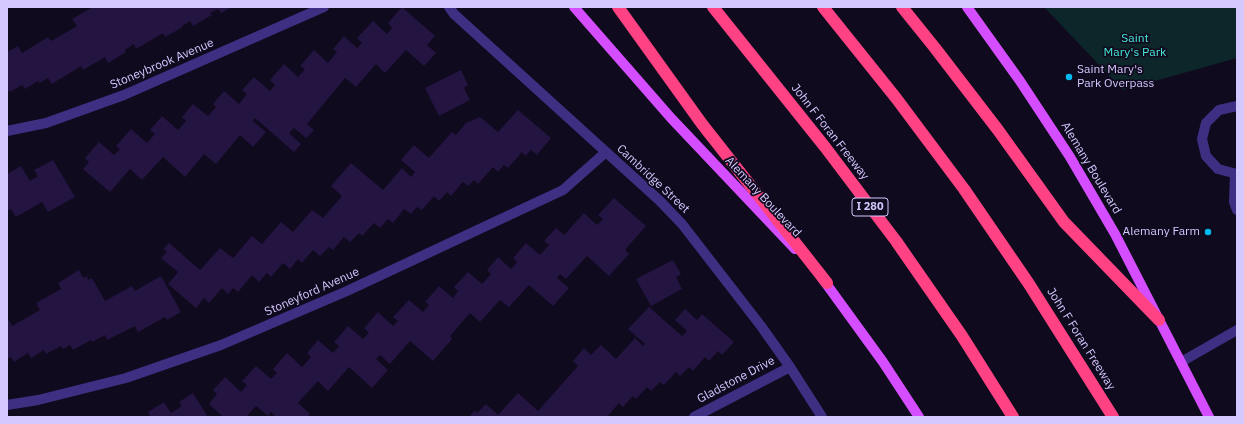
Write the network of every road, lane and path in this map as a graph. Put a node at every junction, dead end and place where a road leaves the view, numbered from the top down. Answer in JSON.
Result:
{"nodes":[{"id":1,"x":324,"y":7,"type":"edge"},
{"id":2,"x":449,"y":7,"type":"edge"},
{"id":3,"x":574,"y":7,"type":"edge"},
{"id":4,"x":618,"y":7,"type":"edge"},
{"id":5,"x":713,"y":7,"type":"edge"},
{"id":6,"x":823,"y":7,"type":"edge"},
{"id":7,"x":902,"y":7,"type":"edge"},
{"id":8,"x":967,"y":7,"type":"edge"},
{"id":9,"x":1237,"y":106,"type":"edge"},
{"id":10,"x":7,"y":131,"type":"edge"},
{"id":11,"x":606,"y":152,"type":"junction"},
{"id":12,"x":1236,"y":174,"type":"edge"},
{"id":13,"x":1237,"y":210,"type":"edge"},
{"id":14,"x":827,"y":283,"type":"junction"},
{"id":15,"x":1159,"y":320,"type":"junction"},
{"id":16,"x":1237,"y":330,"type":"edge"},
{"id":17,"x":1181,"y":362,"type":"junction"},
{"id":18,"x":790,"y":367,"type":"junction"},
{"id":19,"x":7,"y":405,"type":"edge"},
{"id":20,"x":694,"y":417,"type":"edge"},
{"id":21,"x":822,"y":417,"type":"edge"},
{"id":22,"x":919,"y":417,"type":"edge"},
{"id":23,"x":1013,"y":417,"type":"edge"},
{"id":24,"x":1113,"y":417,"type":"edge"},
{"id":25,"x":1209,"y":417,"type":"edge"}],
"edges":[{"from":1,"to":10,"type":"street","name":"Stoneybrook Avenue"},
{"from":2,"to":11,"type":"street","name":"Cambridge Street"},
{"from":3,"to":14,"type":"main road","name":"Alemany Boulevard"},
{"from":4,"to":14,"type":"highway"},
{"from":5,"to":23,"type":"highway","name":"John F Foran Freeway","number":"I 280"},
{"from":6,"to":24,"type":"highway","name":"John F Foran Freeway"},
{"from":7,"to":15,"type":"highway"},
{"from":8,"to":15,"type":"main road","name":"Alemany Boulevard"},
{"from":9,"to":12,"type":"street"},
{"from":11,"to":18,"type":"street","name":"Cambridge Street"},
{"from":11,"to":19,"type":"street","name":"Stoneyford Avenue"},
{"from":12,"to":13,"type":"street"},
{"from":14,"to":22,"type":"main road","name":"Alemany Boulevard"},
{"from":15,"to":17,"type":"main road","name":"Alemany Boulevard"},
{"from":16,"to":17,"type":"street"},
{"from":17,"to":25,"type":"main road","name":"Alemany Boulevard"},
{"from":18,"to":20,"type":"street","name":"Gladstone Drive"},
{"from":18,"to":21,"type":"street","name":"Cambridge Street"}]}
